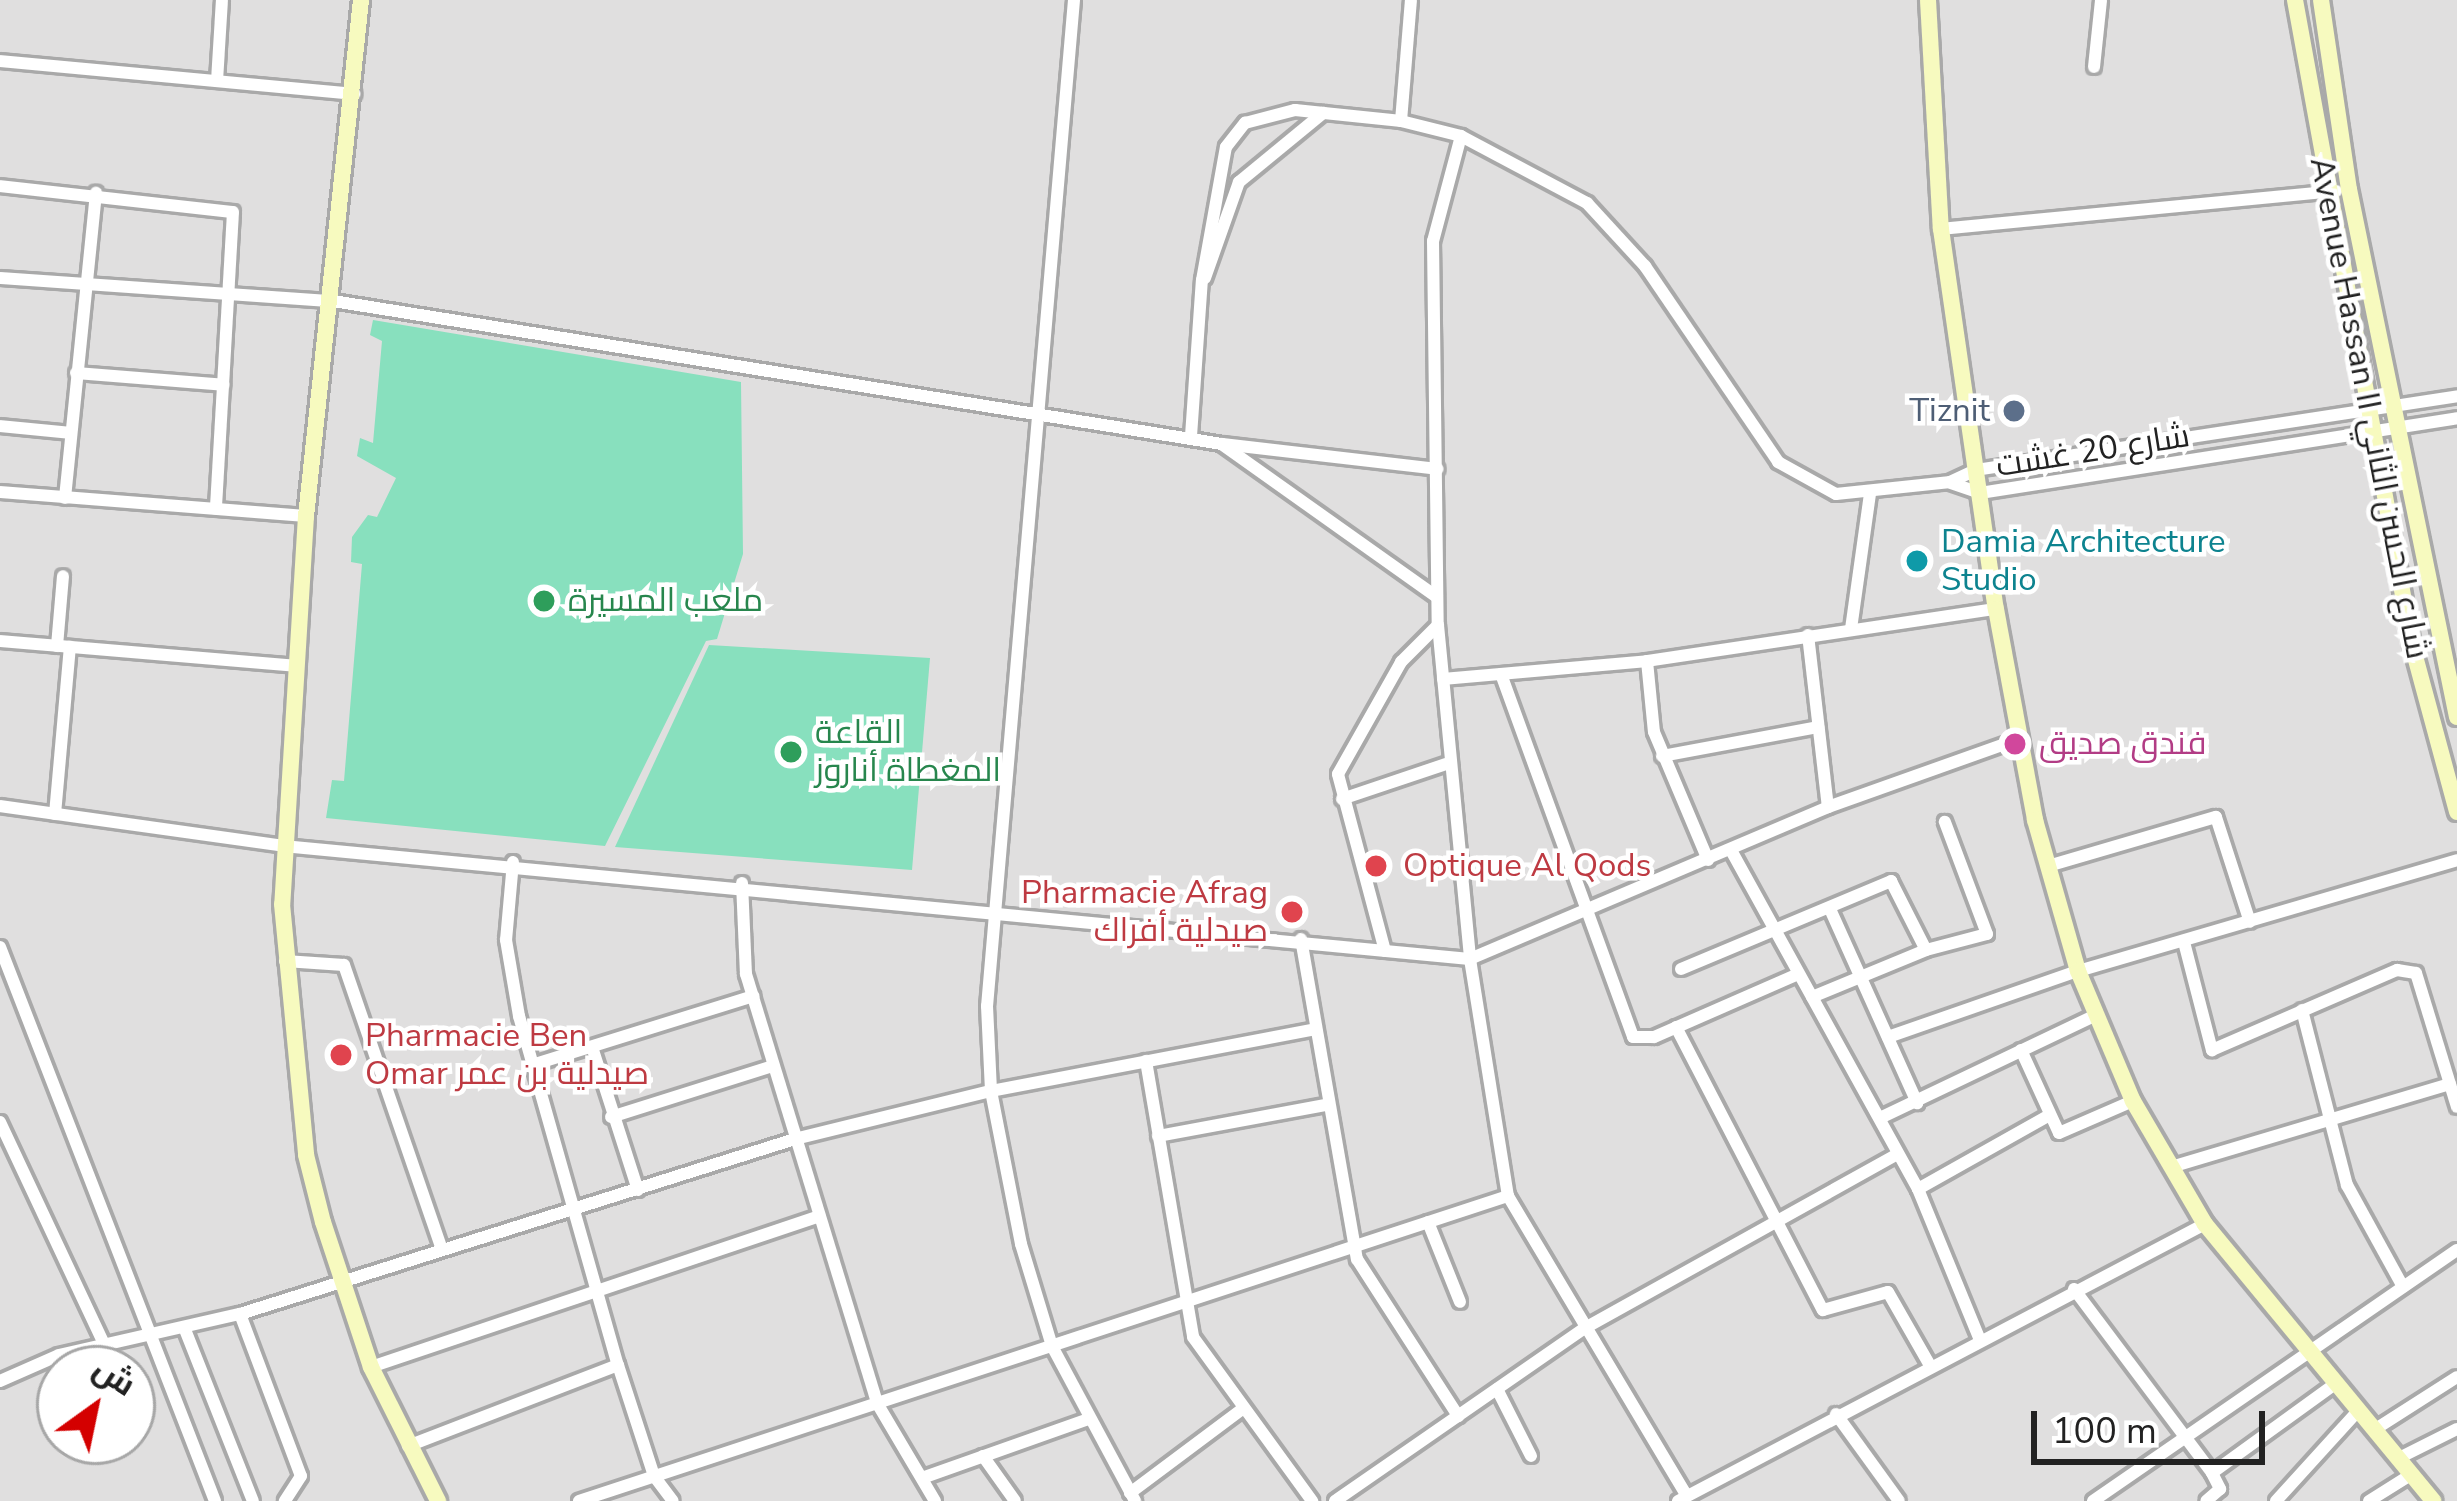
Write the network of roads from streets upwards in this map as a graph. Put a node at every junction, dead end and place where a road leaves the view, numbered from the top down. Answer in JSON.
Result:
{"nodes":[{"id":1,"x":222,"y":0,"type":"edge"},
{"id":2,"x":361,"y":0,"type":"edge"},
{"id":3,"x":1075,"y":0,"type":"edge"},
{"id":4,"x":1411,"y":0,"type":"edge"},
{"id":5,"x":1928,"y":0,"type":"edge"},
{"id":6,"x":2101,"y":0,"type":"edge"},
{"id":7,"x":2295,"y":0,"type":"edge"},
{"id":8,"x":2321,"y":0,"type":"edge"},
{"id":9,"x":0,"y":61,"type":"edge"},
{"id":10,"x":2094,"y":67,"type":"dead end"},
{"id":11,"x":217,"y":81,"type":"junction"},
{"id":12,"x":354,"y":94,"type":"junction"},
{"id":13,"x":1324,"y":112,"type":"junction"},
{"id":14,"x":2338,"y":116,"type":"junction"},
{"id":15,"x":2314,"y":117,"type":"junction"},
{"id":16,"x":1401,"y":121,"type":"junction"},
{"id":17,"x":1461,"y":136,"type":"junction"},
{"id":18,"x":1219,"y":183,"type":"junction"},
{"id":19,"x":0,"y":186,"type":"edge"},
{"id":20,"x":2349,"y":189,"type":"junction"},
{"id":21,"x":1234,"y":190,"type":"junction"},
{"id":22,"x":2327,"y":191,"type":"junction"},
{"id":23,"x":97,"y":193,"type":"junction"},
{"id":24,"x":1941,"y":229,"type":"junction"},
{"id":25,"x":0,"y":278,"type":"edge"},
{"id":26,"x":1202,"y":280,"type":"junction"},
{"id":27,"x":87,"y":286,"type":"junction"},
{"id":28,"x":232,"y":295,"type":"junction"},
{"id":29,"x":333,"y":301,"type":"junction"},
{"id":30,"x":76,"y":373,"type":"junction"},
{"id":31,"x":224,"y":385,"type":"junction"},
{"id":32,"x":2457,"y":396,"type":"edge"},
{"id":33,"x":2394,"y":404,"type":"junction"},
{"id":34,"x":1034,"y":409,"type":"junction"},
{"id":35,"x":2365,"y":409,"type":"junction"},
{"id":36,"x":2457,"y":418,"type":"edge"},
{"id":37,"x":2397,"y":425,"type":"junction"},
{"id":38,"x":0,"y":426,"type":"edge"},
{"id":39,"x":2371,"y":429,"type":"junction"},
{"id":40,"x":2211,"y":432,"type":"junction"},
{"id":41,"x":71,"y":433,"type":"junction"},
{"id":42,"x":1191,"y":436,"type":"junction"},
{"id":43,"x":1222,"y":444,"type":"junction"},
{"id":44,"x":2213,"y":455,"type":"junction"},
{"id":45,"x":1438,"y":469,"type":"junction"},
{"id":46,"x":1976,"y":470,"type":"junction"},
{"id":47,"x":1950,"y":482,"type":"junction"},
{"id":48,"x":0,"y":493,"type":"edge"},
{"id":49,"x":1980,"y":493,"type":"junction"},
{"id":50,"x":1870,"y":494,"type":"junction"},
{"id":51,"x":65,"y":498,"type":"junction"},
{"id":52,"x":216,"y":509,"type":"junction"},
{"id":53,"x":306,"y":516,"type":"junction"},
{"id":54,"x":63,"y":576,"type":"dead end"},
{"id":55,"x":1437,"y":597,"type":"junction"},
{"id":56,"x":1996,"y":609,"type":"junction"},
{"id":57,"x":1438,"y":626,"type":"junction"},
{"id":58,"x":1851,"y":629,"type":"junction"},
{"id":59,"x":1808,"y":635,"type":"junction"},
{"id":60,"x":0,"y":641,"type":"edge"},
{"id":61,"x":2436,"y":641,"type":"junction"},
{"id":62,"x":2412,"y":645,"type":"junction"},
{"id":63,"x":63,"y":647,"type":"junction"},
{"id":64,"x":1646,"y":661,"type":"junction"},
{"id":65,"x":295,"y":666,"type":"junction"},
{"id":66,"x":1501,"y":674,"type":"junction"},
{"id":67,"x":1443,"y":679,"type":"junction"},
{"id":68,"x":2430,"y":712,"type":"junction"},
{"id":69,"x":2456,"y":712,"type":"edge"},
{"id":70,"x":1817,"y":727,"type":"junction"},
{"id":71,"x":2019,"y":739,"type":"junction"},
{"id":72,"x":1662,"y":756,"type":"junction"},
{"id":73,"x":1447,"y":764,"type":"junction"},
{"id":74,"x":1342,"y":799,"type":"junction"},
{"id":75,"x":0,"y":806,"type":"edge"},
{"id":76,"x":1828,"y":807,"type":"junction"},
{"id":77,"x":2457,"y":812,"type":"edge"},
{"id":78,"x":55,"y":814,"type":"junction"},
{"id":79,"x":1945,"y":822,"type":"dead end"},
{"id":80,"x":283,"y":846,"type":"junction"},
{"id":81,"x":1732,"y":852,"type":"junction"},
{"id":82,"x":1708,"y":860,"type":"junction"},
{"id":83,"x":2457,"y":860,"type":"edge"},
{"id":84,"x":513,"y":862,"type":"junction"},
{"id":85,"x":2048,"y":866,"type":"junction"},
{"id":86,"x":742,"y":884,"type":"junction"},
{"id":87,"x":993,"y":909,"type":"junction"},
{"id":88,"x":1830,"y":909,"type":"junction"},
{"id":89,"x":1584,"y":911,"type":"junction"},
{"id":90,"x":2250,"y":922,"type":"junction"},
{"id":91,"x":1776,"y":935,"type":"junction"},
{"id":92,"x":1301,"y":939,"type":"junction"},
{"id":93,"x":2184,"y":942,"type":"junction"},
{"id":94,"x":0,"y":946,"type":"edge"},
{"id":95,"x":1926,"y":950,"type":"junction"},
{"id":96,"x":1385,"y":952,"type":"junction"},
{"id":97,"x":1470,"y":958,"type":"junction"},
{"id":98,"x":285,"y":962,"type":"junction"},
{"id":99,"x":1681,"y":969,"type":"dead end"},
{"id":100,"x":2078,"y":971,"type":"junction"},
{"id":101,"x":1798,"y":974,"type":"junction"},
{"id":102,"x":1861,"y":974,"type":"junction"},
{"id":103,"x":753,"y":996,"type":"junction"},
{"id":104,"x":1812,"y":997,"type":"junction"},
{"id":105,"x":2302,"y":1010,"type":"junction"},
{"id":106,"x":2094,"y":1016,"type":"junction"},
{"id":107,"x":1676,"y":1027,"type":"junction"},
{"id":108,"x":1312,"y":1030,"type":"junction"},
{"id":109,"x":1888,"y":1037,"type":"junction"},
{"id":110,"x":593,"y":1050,"type":"junction"},
{"id":111,"x":2021,"y":1050,"type":"junction"},
{"id":112,"x":1146,"y":1061,"type":"junction"},
{"id":113,"x":532,"y":1065,"type":"junction"},
{"id":114,"x":773,"y":1066,"type":"junction"},
{"id":115,"x":2450,"y":1084,"type":"junction"},
{"id":116,"x":991,"y":1091,"type":"junction"},
{"id":117,"x":2133,"y":1101,"type":"junction"},
{"id":118,"x":1917,"y":1102,"type":"junction"},
{"id":119,"x":1326,"y":1105,"type":"junction"},
{"id":120,"x":2457,"y":1107,"type":"edge"},
{"id":121,"x":2050,"y":1115,"type":"junction"},
{"id":122,"x":611,"y":1118,"type":"junction"},
{"id":123,"x":1880,"y":1118,"type":"junction"},
{"id":124,"x":2329,"y":1119,"type":"junction"},
{"id":125,"x":0,"y":1122,"type":"edge"},
{"id":126,"x":1158,"y":1136,"type":"junction"},
{"id":127,"x":795,"y":1139,"type":"junction"},
{"id":128,"x":1897,"y":1154,"type":"junction"},
{"id":129,"x":2171,"y":1167,"type":"junction"},
{"id":130,"x":1918,"y":1189,"type":"junction"},
{"id":131,"x":638,"y":1190,"type":"junction"},
{"id":132,"x":1508,"y":1196,"type":"junction"},
{"id":133,"x":572,"y":1207,"type":"junction"},
{"id":134,"x":819,"y":1216,"type":"junction"},
{"id":135,"x":1428,"y":1222,"type":"junction"},
{"id":136,"x":2205,"y":1224,"type":"junction"},
{"id":137,"x":1774,"y":1225,"type":"junction"},
{"id":138,"x":1353,"y":1247,"type":"junction"},
{"id":139,"x":442,"y":1250,"type":"junction"},
{"id":140,"x":2457,"y":1250,"type":"edge"},
{"id":141,"x":340,"y":1283,"type":"junction"},
{"id":142,"x":2403,"y":1287,"type":"junction"},
{"id":143,"x":2074,"y":1289,"type":"junction"},
{"id":144,"x":595,"y":1290,"type":"junction"},
{"id":145,"x":1185,"y":1302,"type":"junction"},
{"id":146,"x":1460,"y":1302,"type":"dead end"},
{"id":147,"x":240,"y":1314,"type":"junction"},
{"id":148,"x":184,"y":1327,"type":"junction"},
{"id":149,"x":1585,"y":1328,"type":"junction"},
{"id":150,"x":153,"y":1330,"type":"junction"},
{"id":151,"x":1980,"y":1340,"type":"junction"},
{"id":152,"x":103,"y":1342,"type":"junction"},
{"id":153,"x":1052,"y":1346,"type":"junction"},
{"id":154,"x":2308,"y":1353,"type":"junction"},
{"id":155,"x":1929,"y":1364,"type":"junction"},
{"id":156,"x":618,"y":1365,"type":"junction"},
{"id":157,"x":371,"y":1367,"type":"junction"},
{"id":158,"x":2457,"y":1377,"type":"edge"},
{"id":159,"x":0,"y":1381,"type":"edge"},
{"id":160,"x":2335,"y":1384,"type":"junction"},
{"id":161,"x":1497,"y":1389,"type":"junction"},
{"id":162,"x":877,"y":1403,"type":"junction"},
{"id":163,"x":1240,"y":1410,"type":"junction"},
{"id":164,"x":2358,"y":1411,"type":"junction"},
{"id":165,"x":1836,"y":1414,"type":"junction"},
{"id":166,"x":1458,"y":1416,"type":"junction"},
{"id":167,"x":1086,"y":1420,"type":"junction"},
{"id":168,"x":2457,"y":1429,"type":"edge"},
{"id":169,"x":2374,"y":1430,"type":"junction"},
{"id":170,"x":2187,"y":1436,"type":"junction"},
{"id":171,"x":408,"y":1446,"type":"junction"},
{"id":172,"x":983,"y":1456,"type":"junction"},
{"id":173,"x":1531,"y":1456,"type":"dead end"},
{"id":174,"x":2399,"y":1458,"type":"junction"},
{"id":175,"x":2212,"y":1473,"type":"junction"},
{"id":176,"x":2412,"y":1474,"type":"junction"},
{"id":177,"x":654,"y":1477,"type":"junction"},
{"id":178,"x":922,"y":1478,"type":"junction"},
{"id":179,"x":1132,"y":1497,"type":"edge"},
{"id":180,"x":1682,"y":1498,"type":"edge"},
{"id":181,"x":1342,"y":1499,"type":"edge"},
{"id":182,"x":215,"y":1501,"type":"edge"},
{"id":183,"x":253,"y":1501,"type":"edge"},
{"id":184,"x":286,"y":1501,"type":"edge"},
{"id":185,"x":438,"y":1501,"type":"edge"},
{"id":186,"x":579,"y":1501,"type":"edge"},
{"id":187,"x":673,"y":1501,"type":"edge"},
{"id":188,"x":935,"y":1501,"type":"edge"},
{"id":189,"x":1016,"y":1501,"type":"edge"},
{"id":190,"x":1312,"y":1501,"type":"edge"},
{"id":191,"x":1899,"y":1501,"type":"edge"},
{"id":192,"x":2092,"y":1501,"type":"edge"},
{"id":193,"x":2206,"y":1501,"type":"edge"},
{"id":194,"x":2276,"y":1501,"type":"edge"},
{"id":195,"x":2369,"y":1501,"type":"edge"},
{"id":196,"x":2433,"y":1501,"type":"edge"}],
"edges":[{"from":1,"to":11,"type":"street"},
{"from":2,"to":12,"type":"street"},
{"from":3,"to":34,"type":"street"},
{"from":4,"to":16,"type":"street"},
{"from":5,"to":24,"type":"street"},
{"from":6,"to":10,"type":"street"},
{"from":7,"to":15,"type":"street","name":"Avenue Hassan II شارع الحسن الثاني"},
{"from":8,"to":14,"type":"street","name":"Avenue Hassan II شارع الحسن الثاني"},
{"from":9,"to":11,"type":"street"},
{"from":11,"to":12,"type":"street"},
{"from":12,"to":29,"type":"street"},
{"from":13,"to":16,"type":"street"},
{"from":13,"to":18,"type":"street"},
{"from":13,"to":21,"type":"street"},
{"from":14,"to":15,"type":"street"},
{"from":14,"to":20,"type":"street","name":"Avenue Hassan II شارع الحسن الثاني"},
{"from":15,"to":22,"type":"street","name":"Avenue Hassan II شارع الحسن الثاني"},
{"from":16,"to":17,"type":"street"},
{"from":17,"to":45,"type":"street"},
{"from":17,"to":50,"type":"street"},
{"from":18,"to":21,"type":"street"},
{"from":18,"to":26,"type":"street"},
{"from":19,"to":23,"type":"street"},
{"from":20,"to":22,"type":"street"},
{"from":20,"to":33,"type":"street","name":"Avenue Hassan II شارع الحسن الثاني"},
{"from":21,"to":26,"type":"street"},
{"from":22,"to":24,"type":"street"},
{"from":22,"to":35,"type":"street","name":"Avenue Hassan II شارع الحسن الثاني"},
{"from":23,"to":27,"type":"street"},
{"from":23,"to":28,"type":"street"},
{"from":24,"to":46,"type":"street"},
{"from":25,"to":27,"type":"street"},
{"from":26,"to":42,"type":"street"},
{"from":27,"to":28,"type":"street"},
{"from":27,"to":30,"type":"street"},
{"from":28,"to":29,"type":"street"},
{"from":28,"to":31,"type":"street"},
{"from":29,"to":34,"type":"street"},
{"from":29,"to":53,"type":"street"},
{"from":30,"to":31,"type":"street"},
{"from":30,"to":41,"type":"street"},
{"from":31,"to":52,"type":"street"},
{"from":32,"to":33,"type":"street","name":"شارع 20 غشت"},
{"from":33,"to":35,"type":"street","name":"شارع 20 غشت"},
{"from":33,"to":37,"type":"street","name":"Avenue Hassan II شارع الحسن الثاني"},
{"from":34,"to":42,"type":"street"},
{"from":34,"to":87,"type":"street"},
{"from":35,"to":39,"type":"street","name":"Avenue Hassan II شارع الحسن الثاني"},
{"from":35,"to":40,"type":"street","name":"شارع 20 غشت"},
{"from":36,"to":37,"type":"street"},
{"from":37,"to":39,"type":"street"},
{"from":37,"to":61,"type":"street","name":"Avenue Hassan II شارع الحسن الثاني"},
{"from":38,"to":41,"type":"street"},
{"from":39,"to":44,"type":"street"},
{"from":39,"to":62,"type":"street","name":"Avenue Hassan II شارع الحسن الثاني"},
{"from":40,"to":44,"type":"street","name":"شارع 20 غشت"},
{"from":40,"to":46,"type":"street","name":"شارع 20 غشت"},
{"from":41,"to":51,"type":"street"},
{"from":42,"to":43,"type":"street"},
{"from":43,"to":45,"type":"street"},
{"from":43,"to":55,"type":"street"},
{"from":44,"to":49,"type":"street"},
{"from":45,"to":55,"type":"street"},
{"from":46,"to":47,"type":"street","name":"شارع 20 غشت"},
{"from":46,"to":49,"type":"street"},
{"from":47,"to":49,"type":"street"},
{"from":47,"to":50,"type":"street"},
{"from":48,"to":51,"type":"street"},
{"from":49,"to":56,"type":"street"},
{"from":50,"to":58,"type":"street"},
{"from":51,"to":52,"type":"street"},
{"from":52,"to":53,"type":"street"},
{"from":53,"to":65,"type":"street"},
{"from":54,"to":63,"type":"street"},
{"from":55,"to":57,"type":"street"},
{"from":56,"to":58,"type":"street"},
{"from":56,"to":71,"type":"street"},
{"from":57,"to":67,"type":"street"},
{"from":57,"to":74,"type":"street"},
{"from":58,"to":59,"type":"street"},
{"from":59,"to":64,"type":"street"},
{"from":59,"to":70,"type":"street"},
{"from":60,"to":63,"type":"street"},
{"from":61,"to":62,"type":"street"},
{"from":61,"to":69,"type":"street","name":"Avenue Hassan II شارع الحسن الثاني"},
{"from":62,"to":68,"type":"street","name":"Avenue Hassan II شارع الحسن الثاني"},
{"from":63,"to":65,"type":"street"},
{"from":63,"to":78,"type":"street"},
{"from":64,"to":66,"type":"street"},
{"from":64,"to":72,"type":"street"},
{"from":65,"to":80,"type":"street"},
{"from":66,"to":67,"type":"street"},
{"from":66,"to":89,"type":"street"},
{"from":67,"to":73,"type":"street"},
{"from":68,"to":69,"type":"street"},
{"from":68,"to":77,"type":"street","name":"Avenue Hassan II شارع الحسن الثاني"},
{"from":70,"to":72,"type":"street"},
{"from":70,"to":76,"type":"street"},
{"from":71,"to":76,"type":"street"},
{"from":71,"to":85,"type":"street"},
{"from":72,"to":82,"type":"street"},
{"from":73,"to":74,"type":"street"},
{"from":73,"to":97,"type":"street"},
{"from":74,"to":96,"type":"street"},
{"from":75,"to":78,"type":"street"},
{"from":76,"to":81,"type":"street"},
{"from":78,"to":80,"type":"street"},
{"from":79,"to":95,"type":"street"},
{"from":80,"to":84,"type":"street"},
{"from":80,"to":98,"type":"street"},
{"from":81,"to":82,"type":"street"},
{"from":81,"to":91,"type":"street"},
{"from":82,"to":89,"type":"street"},
{"from":83,"to":90,"type":"street"},
{"from":84,"to":86,"type":"street"},
{"from":84,"to":113,"type":"street"},
{"from":85,"to":90,"type":"street"},
{"from":85,"to":100,"type":"street"},
{"from":86,"to":87,"type":"street"},
{"from":86,"to":103,"type":"street"},
{"from":87,"to":92,"type":"street"},
{"from":87,"to":116,"type":"street"},
{"from":88,"to":91,"type":"street"},
{"from":88,"to":95,"type":"street"},
{"from":88,"to":102,"type":"street"},
{"from":89,"to":97,"type":"street"},
{"from":89,"to":107,"type":"street"},
{"from":90,"to":93,"type":"street"},
{"from":91,"to":99,"type":"street"},
{"from":91,"to":101,"type":"street"},
{"from":92,"to":96,"type":"street"},
{"from":92,"to":108,"type":"street"},
{"from":93,"to":100,"type":"street"},
{"from":93,"to":105,"type":"street"},
{"from":94,"to":150,"type":"street"},
{"from":95,"to":102,"type":"street"},
{"from":96,"to":97,"type":"street"},
{"from":97,"to":132,"type":"street"},
{"from":98,"to":139,"type":"street"},
{"from":98,"to":141,"type":"street"},
{"from":100,"to":106,"type":"street"},
{"from":100,"to":109,"type":"street"},
{"from":101,"to":104,"type":"street"},
{"from":101,"to":107,"type":"street"},
{"from":102,"to":104,"type":"street"},
{"from":102,"to":109,"type":"street"},
{"from":103,"to":110,"type":"street"},
{"from":103,"to":114,"type":"street"},
{"from":104,"to":123,"type":"street"},
{"from":105,"to":115,"type":"street"},
{"from":105,"to":124,"type":"street"},
{"from":106,"to":111,"type":"street"},
{"from":106,"to":117,"type":"street"},
{"from":107,"to":137,"type":"street"},
{"from":108,"to":112,"type":"street"},
{"from":108,"to":119,"type":"street"},
{"from":109,"to":118,"type":"street"},
{"from":110,"to":113,"type":"street"},
{"from":110,"to":122,"type":"street"},
{"from":111,"to":118,"type":"street"},
{"from":111,"to":121,"type":"street"},
{"from":112,"to":116,"type":"street"},
{"from":112,"to":126,"type":"street"},
{"from":113,"to":133,"type":"street"},
{"from":114,"to":122,"type":"street"},
{"from":114,"to":127,"type":"street"},
{"from":115,"to":120,"type":"street"},
{"from":115,"to":124,"type":"street"},
{"from":116,"to":127,"type":"street"},
{"from":116,"to":153,"type":"street"},
{"from":117,"to":121,"type":"street"},
{"from":117,"to":129,"type":"street"},
{"from":118,"to":123,"type":"street"},
{"from":119,"to":126,"type":"street"},
{"from":119,"to":138,"type":"street"},
{"from":121,"to":130,"type":"street"},
{"from":122,"to":131,"type":"street"},
{"from":123,"to":128,"type":"street"},
{"from":124,"to":129,"type":"street"},
{"from":124,"to":142,"type":"street"},
{"from":125,"to":152,"type":"street"},
{"from":126,"to":145,"type":"street"},
{"from":127,"to":131,"type":"street"},
{"from":127,"to":134,"type":"street"},
{"from":128,"to":130,"type":"street"},
{"from":128,"to":137,"type":"street"},
{"from":129,"to":136,"type":"street"},
{"from":130,"to":151,"type":"street"},
{"from":131,"to":133,"type":"street"},
{"from":132,"to":135,"type":"street"},
{"from":132,"to":149,"type":"street"},
{"from":133,"to":139,"type":"street"},
{"from":133,"to":144,"type":"street"},
{"from":134,"to":144,"type":"street"},
{"from":134,"to":162,"type":"street"},
{"from":135,"to":138,"type":"street"},
{"from":135,"to":146,"type":"street"},
{"from":136,"to":143,"type":"street"},
{"from":136,"to":154,"type":"street"},
{"from":137,"to":149,"type":"street"},
{"from":137,"to":155,"type":"street"},
{"from":138,"to":145,"type":"street"},
{"from":138,"to":166,"type":"street"},
{"from":139,"to":141,"type":"street"},
{"from":140,"to":142,"type":"street"},
{"from":141,"to":147,"type":"street"},
{"from":141,"to":157,"type":"street"},
{"from":142,"to":154,"type":"street"},
{"from":143,"to":151,"type":"street"},
{"from":143,"to":170,"type":"street"},
{"from":144,"to":156,"type":"street"},
{"from":144,"to":157,"type":"street"},
{"from":145,"to":153,"type":"street"},
{"from":145,"to":163,"type":"street"},
{"from":147,"to":148,"type":"street"},
{"from":147,"to":184,"type":"street"},
{"from":148,"to":150,"type":"street"},
{"from":148,"to":183,"type":"street"},
{"from":149,"to":161,"type":"street"},
{"from":149,"to":180,"type":"street"},
{"from":150,"to":152,"type":"street"},
{"from":150,"to":182,"type":"street"},
{"from":151,"to":155,"type":"street"},
{"from":152,"to":159,"type":"street"},
{"from":153,"to":162,"type":"street"},
{"from":153,"to":167,"type":"street"},
{"from":154,"to":160,"type":"street"},
{"from":154,"to":170,"type":"street"},
{"from":155,"to":165,"type":"street"},
{"from":156,"to":171,"type":"street"},
{"from":156,"to":177,"type":"street"},
{"from":157,"to":171,"type":"street"},
{"from":158,"to":169,"type":"street"},
{"from":160,"to":164,"type":"street"},
{"from":160,"to":175,"type":"street"},
{"from":161,"to":166,"type":"street"},
{"from":161,"to":173,"type":"street"},
{"from":162,"to":177,"type":"street"},
{"from":162,"to":178,"type":"street"},
{"from":163,"to":179,"type":"street"},
{"from":163,"to":190,"type":"street"},
{"from":164,"to":169,"type":"street"},
{"from":164,"to":194,"type":"street"},
{"from":165,"to":180,"type":"street"},
{"from":165,"to":191,"type":"street"},
{"from":166,"to":181,"type":"street"},
{"from":167,"to":172,"type":"street"},
{"from":167,"to":179,"type":"street"},
{"from":168,"to":174,"type":"street"},
{"from":169,"to":174,"type":"street"},
{"from":170,"to":175,"type":"street"},
{"from":170,"to":192,"type":"street"},
{"from":171,"to":185,"type":"street"},
{"from":172,"to":178,"type":"street"},
{"from":172,"to":189,"type":"street"},
{"from":174,"to":176,"type":"street"},
{"from":175,"to":193,"type":"street"},
{"from":176,"to":195,"type":"street"},
{"from":176,"to":196,"type":"street"},
{"from":177,"to":186,"type":"street"},
{"from":177,"to":187,"type":"street"},
{"from":178,"to":188,"type":"street"}]}
